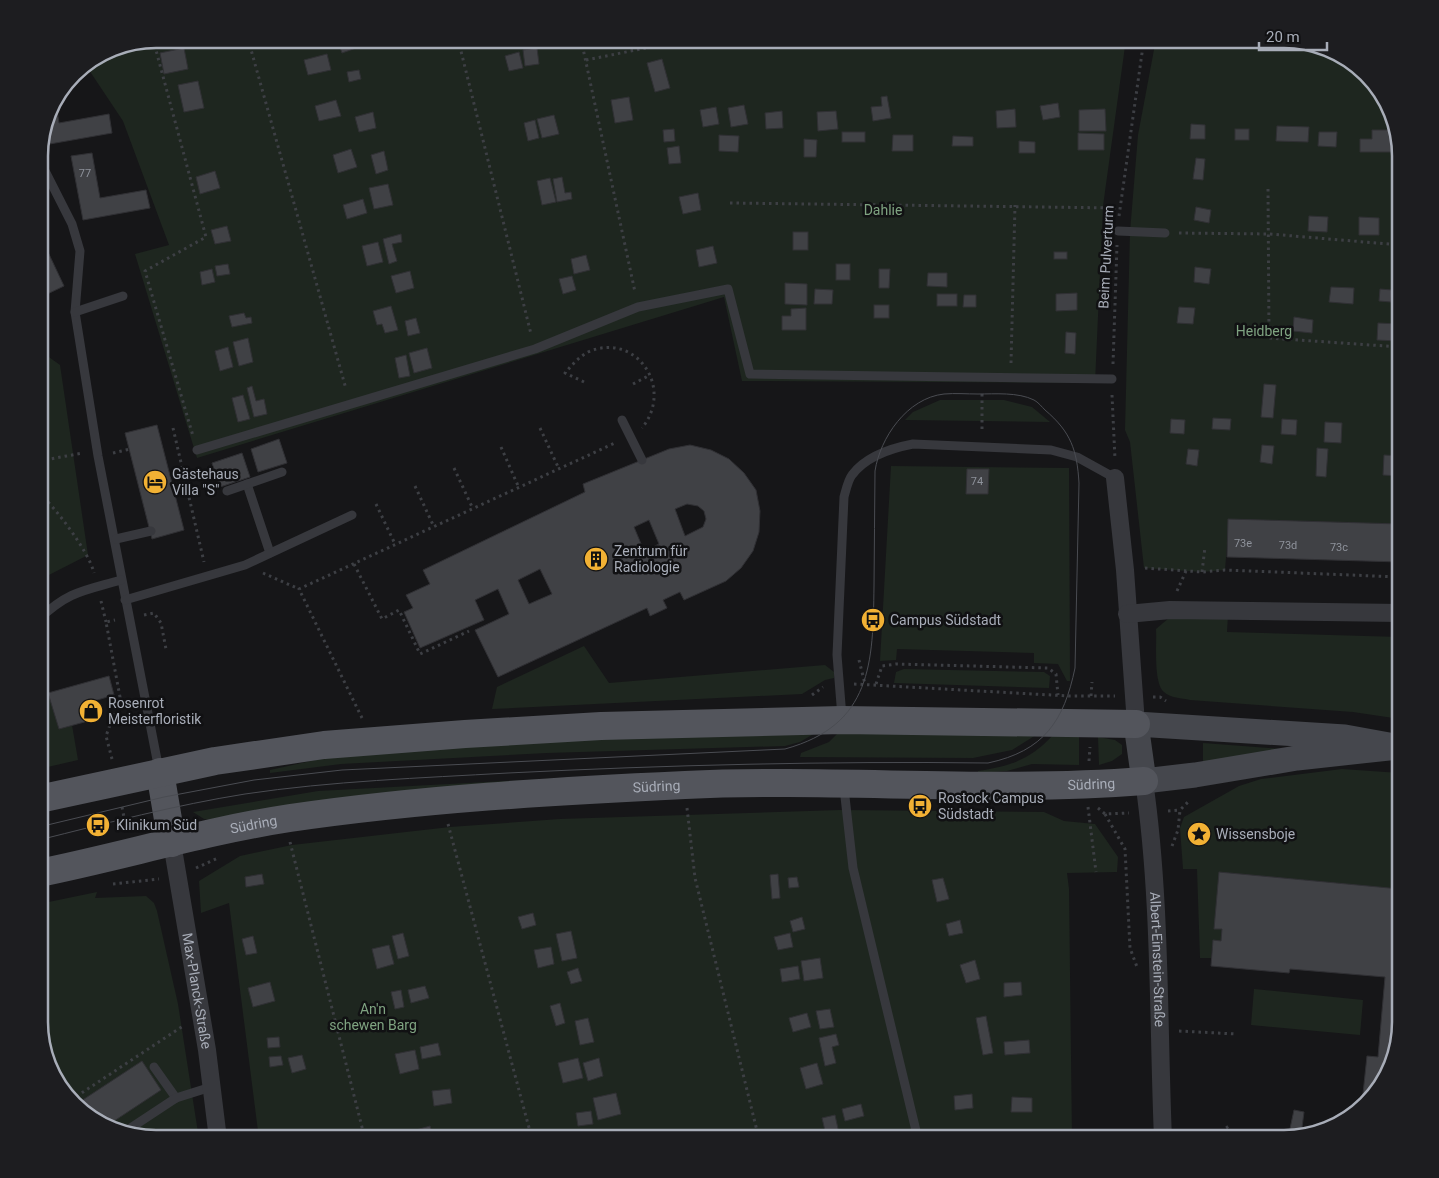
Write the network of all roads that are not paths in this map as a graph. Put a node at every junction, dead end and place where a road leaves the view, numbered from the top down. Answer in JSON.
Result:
{"nodes":[{"id":1,"x":48,"y":177,"type":"edge"},
{"id":2,"x":1118,"y":232,"type":"road end"},
{"id":3,"x":1165,"y":232,"type":"road end"},
{"id":4,"x":123,"y":296,"type":"dead end"},
{"id":5,"x":75,"y":312,"type":"junction"},
{"id":6,"x":1112,"y":379,"type":"road end"},
{"id":7,"x":622,"y":420,"type":"dead end"},
{"id":8,"x":197,"y":450,"type":"road end"},
{"id":9,"x":642,"y":460,"type":"dead end"},
{"id":10,"x":282,"y":472,"type":"dead end"},
{"id":11,"x":1115,"y":478,"type":"joint"},
{"id":12,"x":247,"y":484,"type":"junction"},
{"id":13,"x":227,"y":491,"type":"dead end"},
{"id":14,"x":352,"y":515,"type":"dead end"},
{"id":15,"x":150,"y":531,"type":"dead end"},
{"id":16,"x":116,"y":539,"type":"junction"},
{"id":17,"x":270,"y":553,"type":"junction"},
{"id":18,"x":121,"y":580,"type":"junction"},
{"id":19,"x":125,"y":600,"type":"junction"},
{"id":20,"x":48,"y":610,"type":"edge"},
{"id":21,"x":1392,"y":612,"type":"edge"},
{"id":22,"x":1127,"y":614,"type":"junction"},
{"id":23,"x":842,"y":720,"type":"junction"},
{"id":24,"x":1136,"y":724,"type":"junction"},
{"id":25,"x":1392,"y":746,"type":"edge"},
{"id":26,"x":1392,"y":748,"type":"edge"},
{"id":27,"x":160,"y":772,"type":"junction"},
{"id":28,"x":1144,"y":780,"type":"junction"},
{"id":29,"x":843,"y":782,"type":"junction"},
{"id":30,"x":48,"y":797,"type":"edge"},
{"id":31,"x":172,"y":843,"type":"junction"},
{"id":32,"x":48,"y":871,"type":"edge"},
{"id":33,"x":154,"y":1067,"type":"dead end"},
{"id":34,"x":212,"y":1086,"type":"junction"},
{"id":35,"x":176,"y":1098,"type":"junction"},
{"id":36,"x":131,"y":1127,"type":"edge"},
{"id":37,"x":217,"y":1130,"type":"edge"},
{"id":38,"x":916,"y":1130,"type":"edge"},
{"id":39,"x":1163,"y":1130,"type":"edge"}],
"edges":[{"from":1,"to":5,"type":"lane"},
{"from":2,"to":3,"type":"lane"},
{"from":4,"to":5,"type":"lane"},
{"from":5,"to":16,"type":"lane"},
{"from":6,"to":8,"type":"lane"},
{"from":7,"to":9,"type":"lane"},
{"from":10,"to":12,"type":"lane"},
{"from":11,"to":22,"type":"street"},
{"from":11,"to":23,"type":"lane"},
{"from":12,"to":13,"type":"lane"},
{"from":12,"to":17,"type":"lane"},
{"from":14,"to":17,"type":"lane"},
{"from":15,"to":16,"type":"lane"},
{"from":16,"to":18,"type":"lane"},
{"from":17,"to":19,"type":"lane"},
{"from":18,"to":19,"type":"lane"},
{"from":18,"to":20,"type":"lane"},
{"from":19,"to":27,"type":"lane"},
{"from":21,"to":22,"type":"street"},
{"from":22,"to":24,"type":"street"},
{"from":23,"to":24,"type":"main road","name":"Südring"},
{"from":23,"to":27,"type":"main road","name":"Südring"},
{"from":24,"to":25,"type":"main road","name":"Südring"},
{"from":24,"to":28,"type":"main road"},
{"from":26,"to":28,"type":"main road","name":"Südring"},
{"from":27,"to":30,"type":"main road","name":"Südring"},
{"from":27,"to":31,"type":"main road"},
{"from":28,"to":29,"type":"main road","name":"Südring"},
{"from":28,"to":39,"type":"street","name":"Albert-Einstein-Straße"},
{"from":29,"to":31,"type":"main road","name":"Südring"},
{"from":29,"to":38,"type":"lane"},
{"from":31,"to":32,"type":"main road","name":"Südring"},
{"from":31,"to":34,"type":"street","name":"Max-Planck-Straße"},
{"from":33,"to":35,"type":"lane"},
{"from":34,"to":35,"type":"lane"},
{"from":34,"to":37,"type":"street","name":"Max-Planck-Straße"},
{"from":35,"to":36,"type":"lane"}]}
